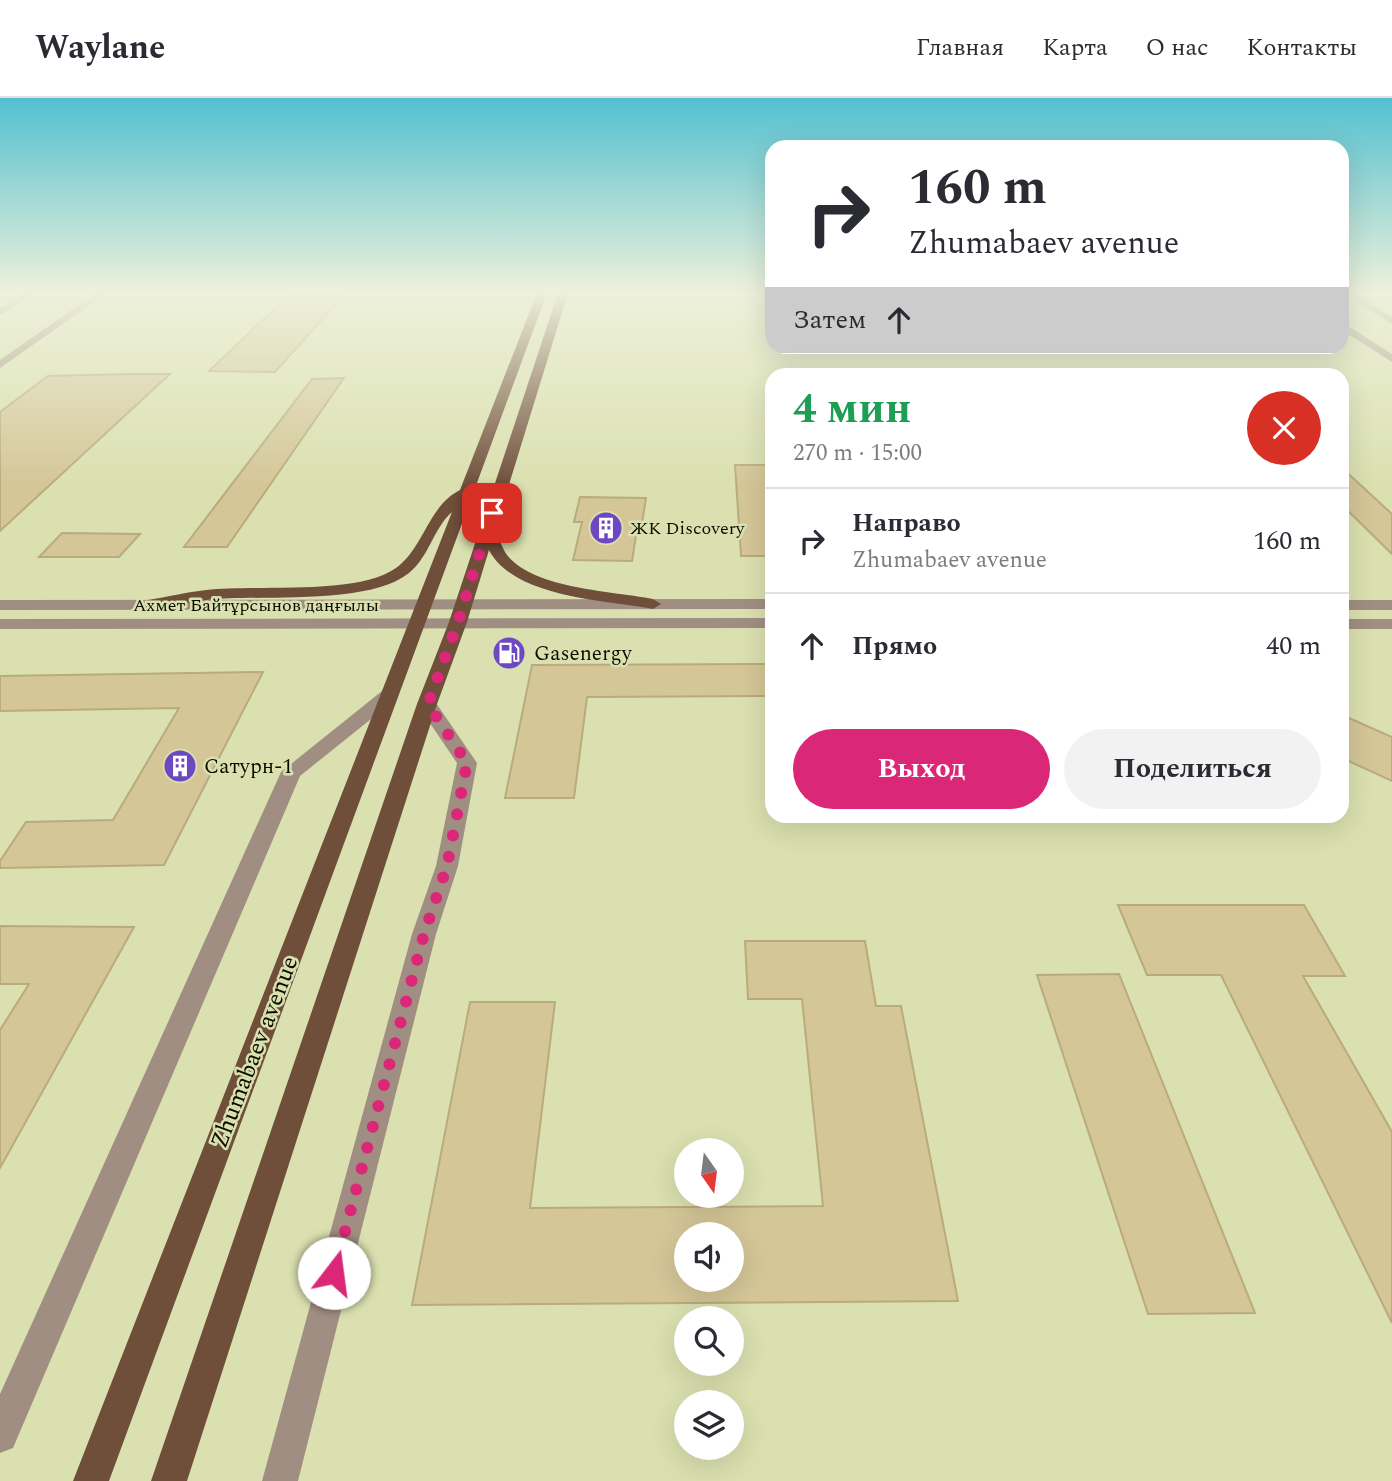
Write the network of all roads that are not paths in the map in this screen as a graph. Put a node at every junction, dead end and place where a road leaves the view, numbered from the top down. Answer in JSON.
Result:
{"nodes":[{"id":1,"x":516,"y":358,"type":"edge"},
{"id":2,"x":542,"y":358,"type":"edge"},
{"id":3,"x":466,"y":490,"type":"junction"},
{"id":4,"x":487,"y":530,"type":"junction"},
{"id":5,"x":653,"y":604,"type":"junction"},
{"id":6,"x":765,"y":604,"type":"edge"},
{"id":7,"x":1349,"y":604,"type":"edge"},
{"id":8,"x":148,"y":605,"type":"junction"},
{"id":9,"x":1392,"y":605,"type":"edge"},
{"id":10,"x":0,"y":606,"type":"edge"},
{"id":11,"x":461,"y":613,"type":"junction"},
{"id":12,"x":419,"y":614,"type":"junction"},
{"id":13,"x":765,"y":623,"type":"edge"},
{"id":14,"x":0,"y":624,"type":"edge"},
{"id":15,"x":1349,"y":624,"type":"edge"},
{"id":16,"x":1392,"y":624,"type":"edge"},
{"id":17,"x":389,"y":695,"type":"junction"},
{"id":18,"x":428,"y":704,"type":"junction"},
{"id":19,"x":0,"y":1435,"type":"edge"},
{"id":20,"x":91,"y":1481,"type":"edge"},
{"id":21,"x":169,"y":1481,"type":"edge"},
{"id":22,"x":280,"y":1481,"type":"edge"}],
"edges":[{"from":1,"to":3,"type":"main road","name":"Zhumabaev avenue"},
{"from":2,"to":4,"type":"main road"},
{"from":3,"to":8,"type":"main road"},
{"from":3,"to":12,"type":"main road","name":"Zhumabaev avenue"},
{"from":4,"to":5,"type":"main road"},
{"from":4,"to":11,"type":"main road"},
{"from":5,"to":6,"type":"street","name":"Ахмет Байтұрсынов даңғылы"},
{"from":5,"to":11,"type":"street","name":"Ахмет Байтұрсынов даңғылы"},
{"from":7,"to":9,"type":"street"},
{"from":8,"to":10,"type":"street","name":"Ахмет Байтұрсынов даңғылы"},
{"from":8,"to":12,"type":"street","name":"Ахмет Байтұрсынов даңғылы"},
{"from":11,"to":12,"type":"street","name":"Ахмет Байтұрсынов даңғылы"},
{"from":11,"to":13,"type":"street","name":"Ахмет Байтұрсынов даңғылы"},
{"from":11,"to":18,"type":"main road"},
{"from":12,"to":14,"type":"street","name":"Ахмет Байтұрсынов даңғылы"},
{"from":12,"to":17,"type":"main road","name":"Zhumabaev avenue"},
{"from":15,"to":16,"type":"street"},
{"from":17,"to":19,"type":"street"},
{"from":17,"to":20,"type":"main road","name":"Zhumabaev avenue"},
{"from":18,"to":21,"type":"main road"},
{"from":18,"to":22,"type":"street"}]}
